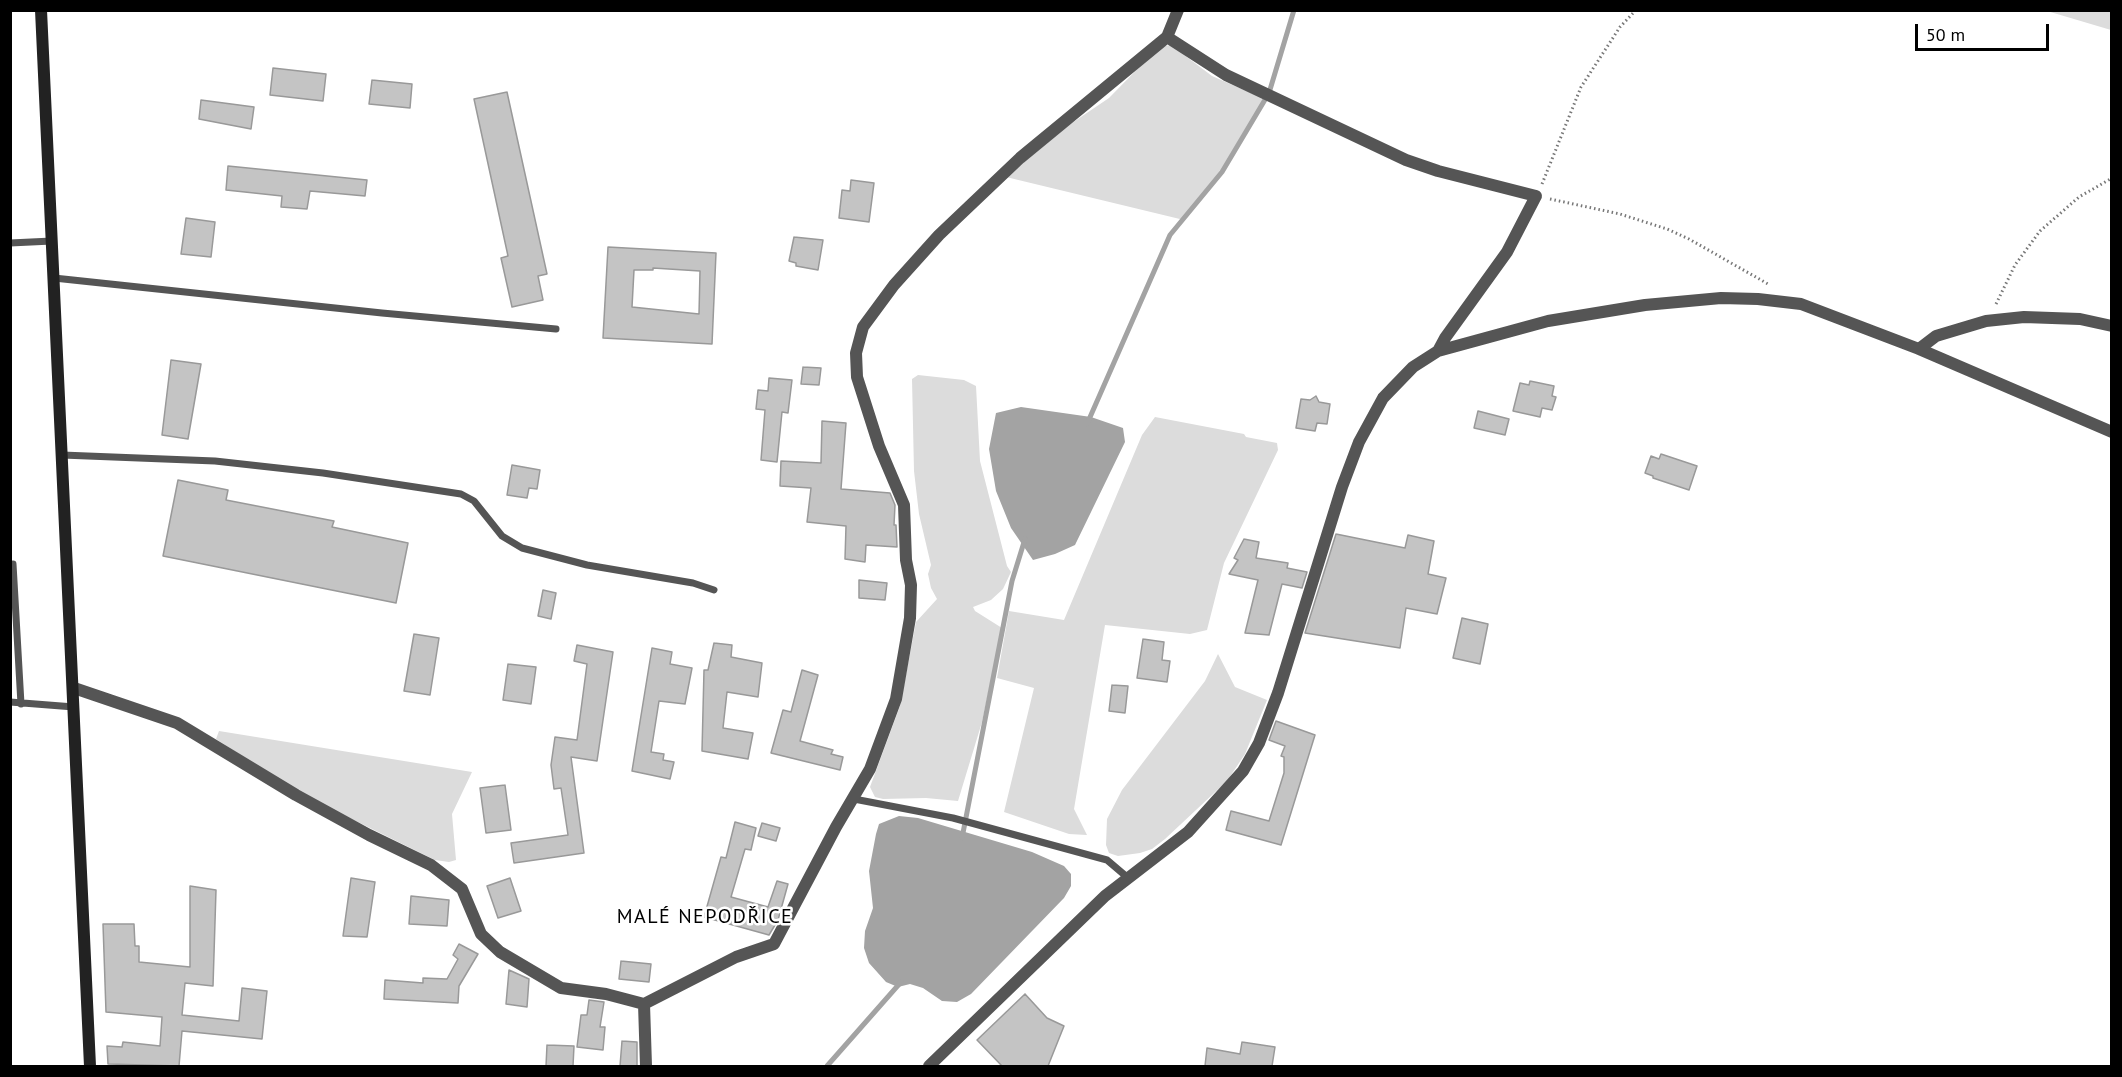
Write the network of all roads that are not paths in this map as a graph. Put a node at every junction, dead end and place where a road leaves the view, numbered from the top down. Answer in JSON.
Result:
{"nodes":[{"id":1,"x":41,"y":10,"type":"edge"},
{"id":2,"x":1178,"y":10,"type":"edge"},
{"id":3,"x":1167,"y":37,"type":"junction"},
{"id":4,"x":52,"y":241,"type":"junction"},
{"id":5,"x":10,"y":243,"type":"edge"},
{"id":6,"x":54,"y":278,"type":"junction"},
{"id":7,"x":2112,"y":326,"type":"edge"},
{"id":8,"x":556,"y":329,"type":"dead end"},
{"id":9,"x":1919,"y":349,"type":"junction"},
{"id":10,"x":1438,"y":351,"type":"junction"},
{"id":11,"x":2112,"y":432,"type":"edge"},
{"id":12,"x":62,"y":455,"type":"junction"},
{"id":13,"x":13,"y":564,"type":"dead end"},
{"id":14,"x":714,"y":590,"type":"dead end"},
{"id":15,"x":74,"y":688,"type":"junction"},
{"id":16,"x":10,"y":702,"type":"edge"},
{"id":17,"x":21,"y":704,"type":"junction"},
{"id":18,"x":74,"y":707,"type":"junction"},
{"id":19,"x":854,"y":799,"type":"junction"},
{"id":20,"x":1127,"y":877,"type":"junction"},
{"id":21,"x":644,"y":1004,"type":"junction"},
{"id":22,"x":90,"y":1066,"type":"edge"},
{"id":23,"x":646,"y":1066,"type":"edge"},
{"id":24,"x":929,"y":1066,"type":"edge"}],
"edges":[{"from":1,"to":4,"type":"main road"},
{"from":2,"to":3,"type":"street"},
{"from":3,"to":10,"type":"street"},
{"from":3,"to":19,"type":"street"},
{"from":4,"to":5,"type":"lane"},
{"from":4,"to":6,"type":"main road"},
{"from":6,"to":8,"type":"lane"},
{"from":6,"to":12,"type":"main road"},
{"from":7,"to":9,"type":"street"},
{"from":9,"to":10,"type":"street"},
{"from":9,"to":11,"type":"street"},
{"from":10,"to":20,"type":"street"},
{"from":12,"to":14,"type":"lane"},
{"from":12,"to":15,"type":"main road"},
{"from":13,"to":17,"type":"lane"},
{"from":15,"to":18,"type":"main road"},
{"from":15,"to":21,"type":"street"},
{"from":16,"to":17,"type":"lane"},
{"from":17,"to":18,"type":"lane"},
{"from":18,"to":22,"type":"main road"},
{"from":19,"to":20,"type":"lane"},
{"from":19,"to":21,"type":"street"},
{"from":20,"to":24,"type":"street"},
{"from":21,"to":23,"type":"street"}]}
